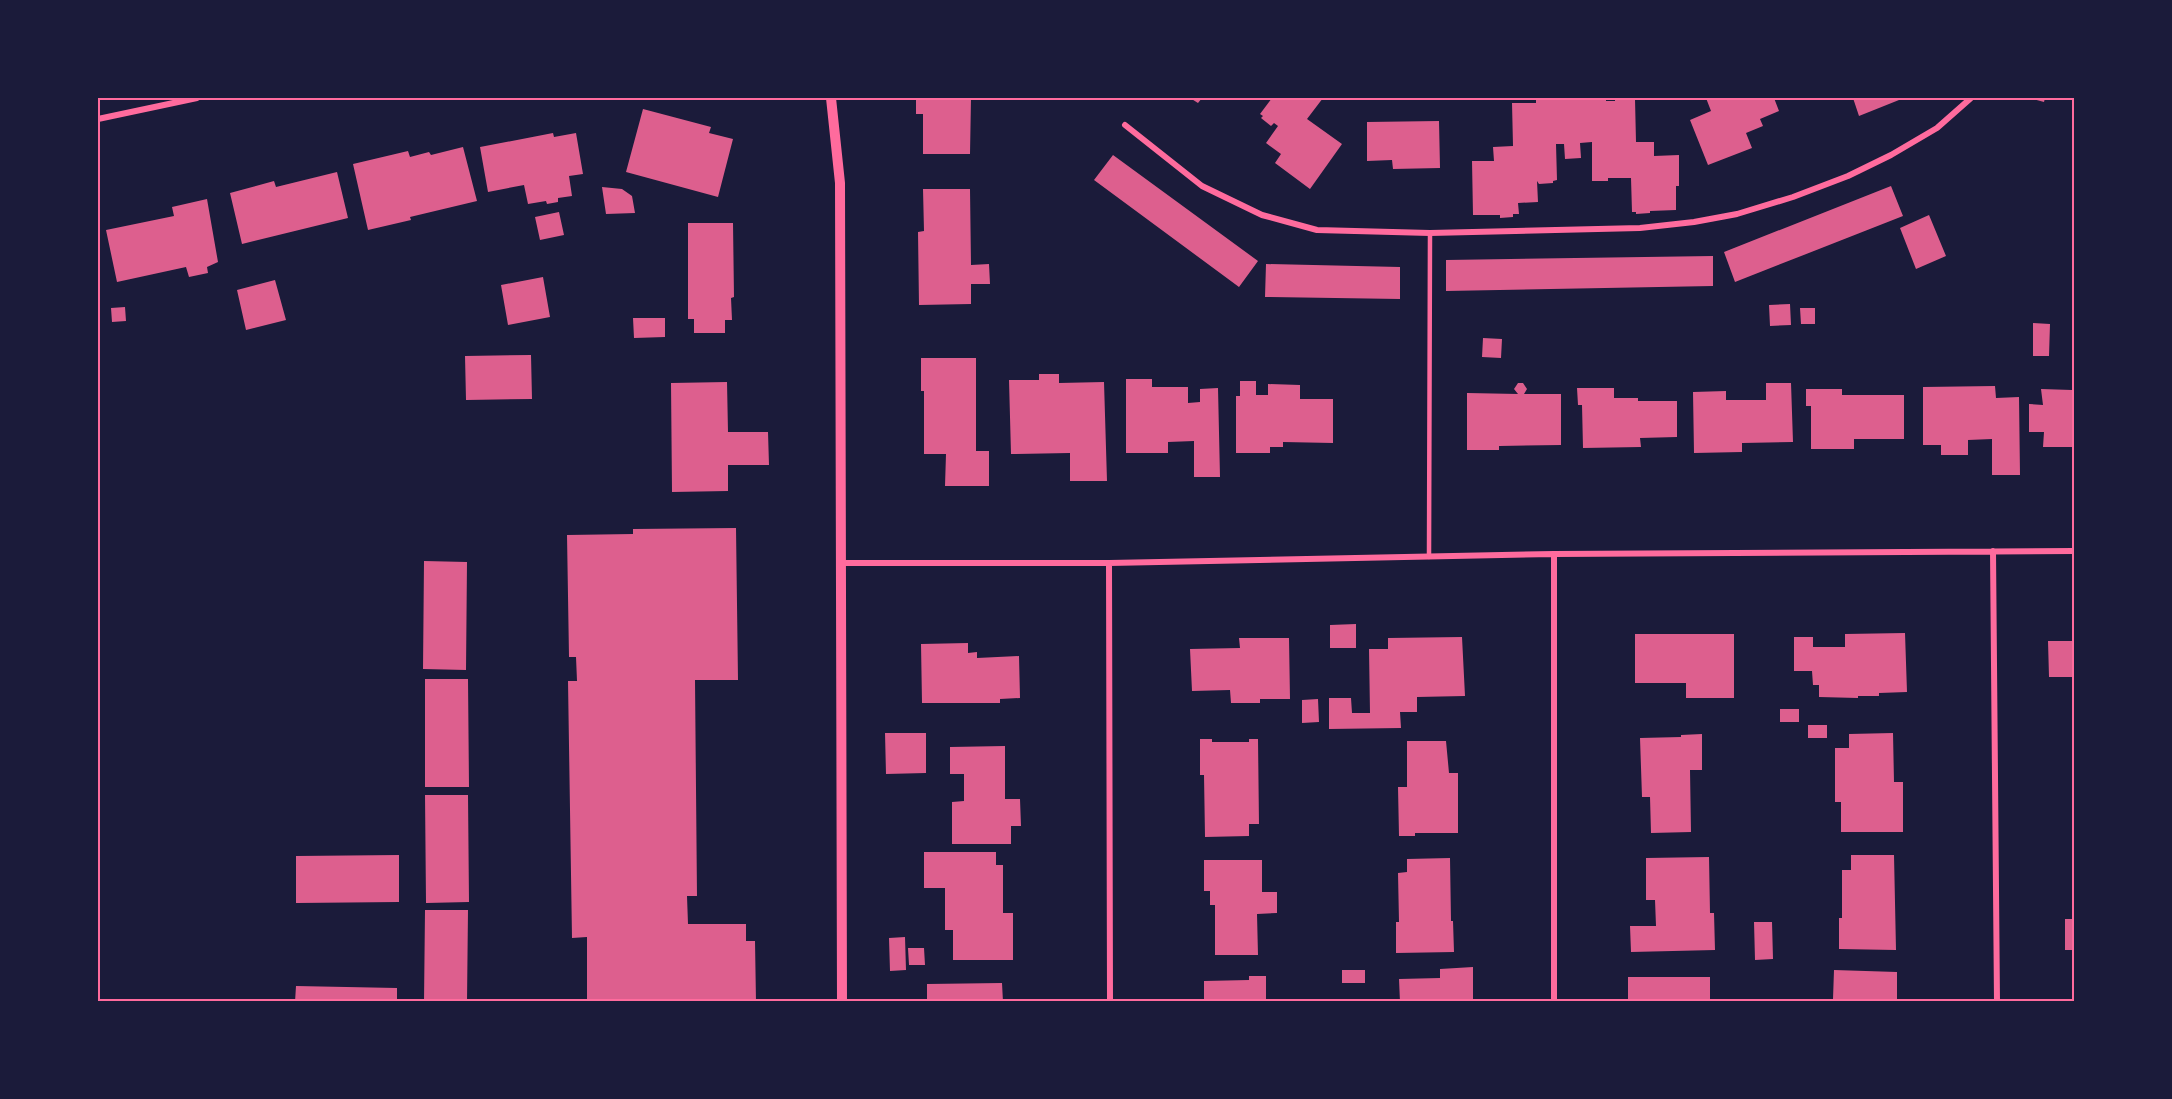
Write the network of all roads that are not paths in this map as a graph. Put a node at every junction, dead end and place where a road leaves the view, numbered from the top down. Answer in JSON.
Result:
{"nodes":[{"id":1,"x":197,"y":98,"type":"edge"},
{"id":2,"x":831,"y":98,"type":"edge"},
{"id":3,"x":1971,"y":98,"type":"edge"},
{"id":4,"x":98,"y":119,"type":"edge"},
{"id":5,"x":1125,"y":125,"type":"dead end"},
{"id":6,"x":1430,"y":233,"type":"junction"},
{"id":7,"x":1993,"y":551,"type":"junction"},
{"id":8,"x":2074,"y":551,"type":"edge"},
{"id":9,"x":1554,"y":554,"type":"junction"},
{"id":10,"x":1429,"y":557,"type":"junction"},
{"id":11,"x":842,"y":563,"type":"junction"},
{"id":12,"x":1110,"y":563,"type":"junction"},
{"id":13,"x":842,"y":1002,"type":"edge"},
{"id":14,"x":1110,"y":1002,"type":"edge"},
{"id":15,"x":1554,"y":1002,"type":"edge"},
{"id":16,"x":1997,"y":1002,"type":"edge"}],
"edges":[{"from":1,"to":4,"type":"street"},
{"from":2,"to":11,"type":"street"},
{"from":3,"to":6,"type":"street"},
{"from":5,"to":6,"type":"street"},
{"from":6,"to":10,"type":"lane"},
{"from":7,"to":8,"type":"street"},
{"from":7,"to":9,"type":"street"},
{"from":7,"to":16,"type":"street"},
{"from":9,"to":10,"type":"street"},
{"from":9,"to":15,"type":"street"},
{"from":10,"to":12,"type":"street"},
{"from":11,"to":12,"type":"street"},
{"from":11,"to":13,"type":"street"},
{"from":12,"to":14,"type":"street"}]}
